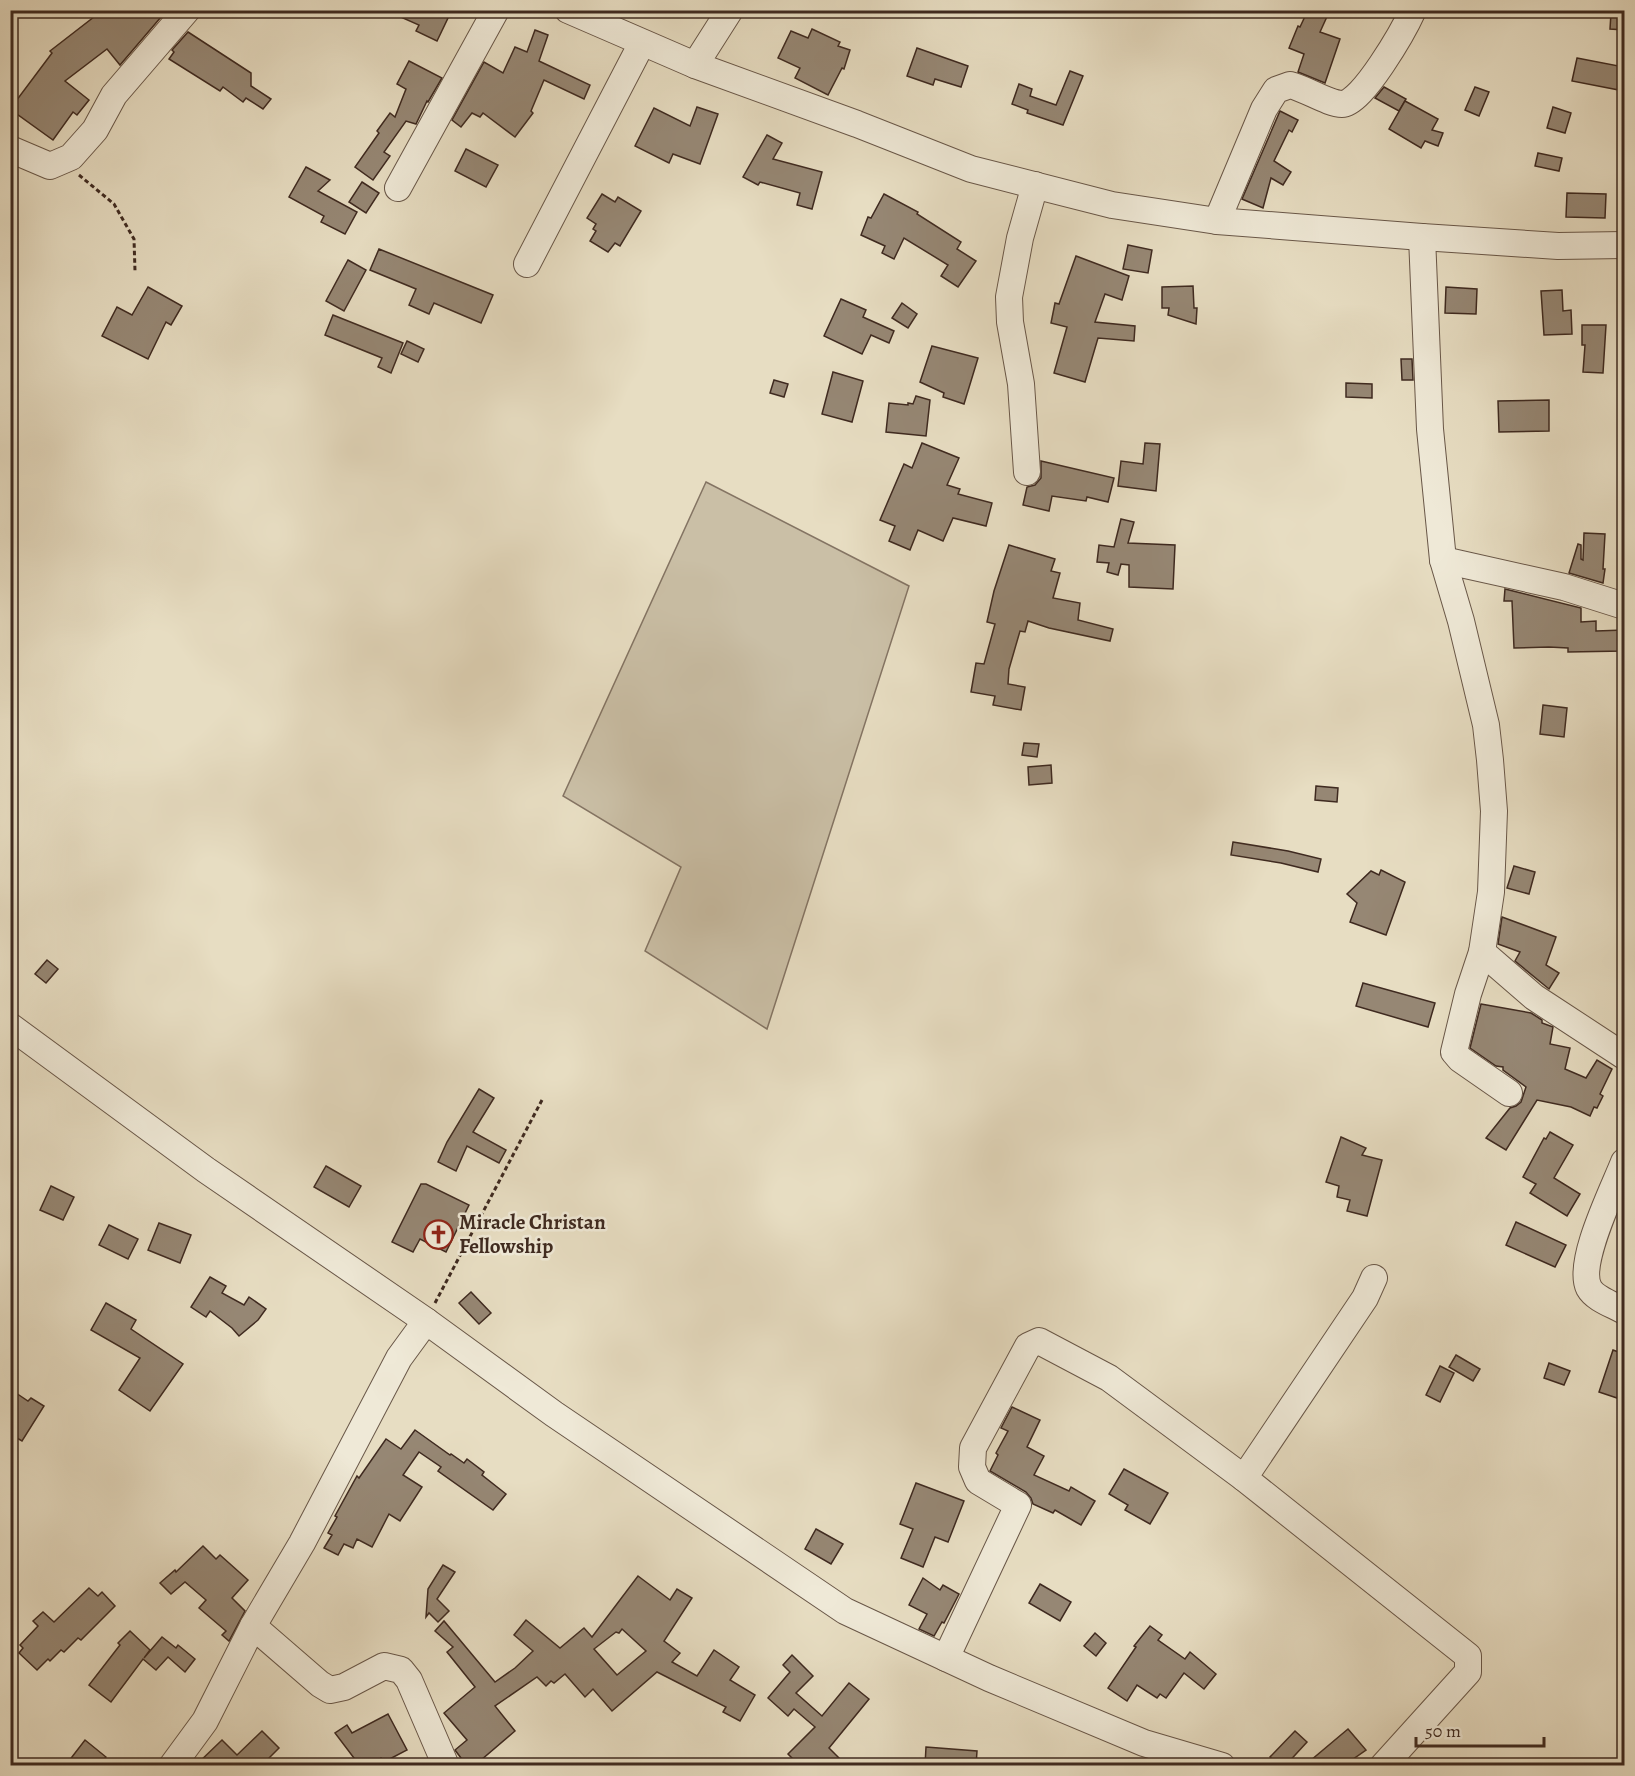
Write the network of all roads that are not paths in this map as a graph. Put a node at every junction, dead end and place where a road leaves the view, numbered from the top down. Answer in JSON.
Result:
{"nodes":[{"id":1,"x":187,"y":10,"type":"edge"},
{"id":2,"x":496,"y":10,"type":"edge"},
{"id":3,"x":568,"y":10,"type":"edge"},
{"id":4,"x":730,"y":10,"type":"edge"},
{"id":5,"x":1413,"y":10,"type":"edge"},
{"id":6,"x":642,"y":43,"type":"junction"},
{"id":7,"x":695,"y":65,"type":"junction"},
{"id":8,"x":10,"y":149,"type":"edge"},
{"id":9,"x":1035,"y":185,"type":"junction"},
{"id":10,"x":398,"y":188,"type":"dead end"},
{"id":11,"x":1217,"y":221,"type":"junction"},
{"id":12,"x":1422,"y":237,"type":"junction"},
{"id":13,"x":1624,"y":245,"type":"edge"},
{"id":14,"x":527,"y":264,"type":"dead end"},
{"id":15,"x":1027,"y":472,"type":"dead end"},
{"id":16,"x":1443,"y":560,"type":"junction"},
{"id":17,"x":1624,"y":606,"type":"edge"},
{"id":18,"x":1482,"y":952,"type":"junction"},
{"id":19,"x":10,"y":1026,"type":"edge"},
{"id":20,"x":1624,"y":1056,"type":"edge"},
{"id":21,"x":1509,"y":1093,"type":"dead end"},
{"id":22,"x":1624,"y":1162,"type":"edge"},
{"id":23,"x":1374,"y":1278,"type":"dead end"},
{"id":24,"x":1624,"y":1311,"type":"edge"},
{"id":25,"x":426,"y":1321,"type":"junction"},
{"id":26,"x":1244,"y":1478,"type":"junction"},
{"id":27,"x":253,"y":1626,"type":"junction"},
{"id":28,"x":946,"y":1658,"type":"junction"},
{"id":29,"x":172,"y":1766,"type":"edge"},
{"id":30,"x":446,"y":1766,"type":"edge"},
{"id":31,"x":1222,"y":1766,"type":"edge"},
{"id":32,"x":1383,"y":1766,"type":"edge"}],
"edges":[{"from":1,"to":8,"type":"street"},
{"from":2,"to":10,"type":"street"},
{"from":3,"to":6,"type":"street"},
{"from":4,"to":7,"type":"street"},
{"from":5,"to":11,"type":"street"},
{"from":6,"to":7,"type":"street"},
{"from":6,"to":14,"type":"street"},
{"from":7,"to":9,"type":"street"},
{"from":9,"to":11,"type":"street"},
{"from":9,"to":15,"type":"street"},
{"from":11,"to":12,"type":"street"},
{"from":12,"to":13,"type":"street"},
{"from":12,"to":16,"type":"street"},
{"from":16,"to":17,"type":"street"},
{"from":16,"to":18,"type":"street"},
{"from":18,"to":20,"type":"street"},
{"from":18,"to":21,"type":"street"},
{"from":19,"to":25,"type":"street"},
{"from":22,"to":24,"type":"street"},
{"from":23,"to":26,"type":"street"},
{"from":25,"to":27,"type":"street"},
{"from":25,"to":28,"type":"street"},
{"from":26,"to":28,"type":"street"},
{"from":26,"to":32,"type":"street"},
{"from":27,"to":29,"type":"street"},
{"from":27,"to":30,"type":"street"},
{"from":28,"to":31,"type":"street"}]}
